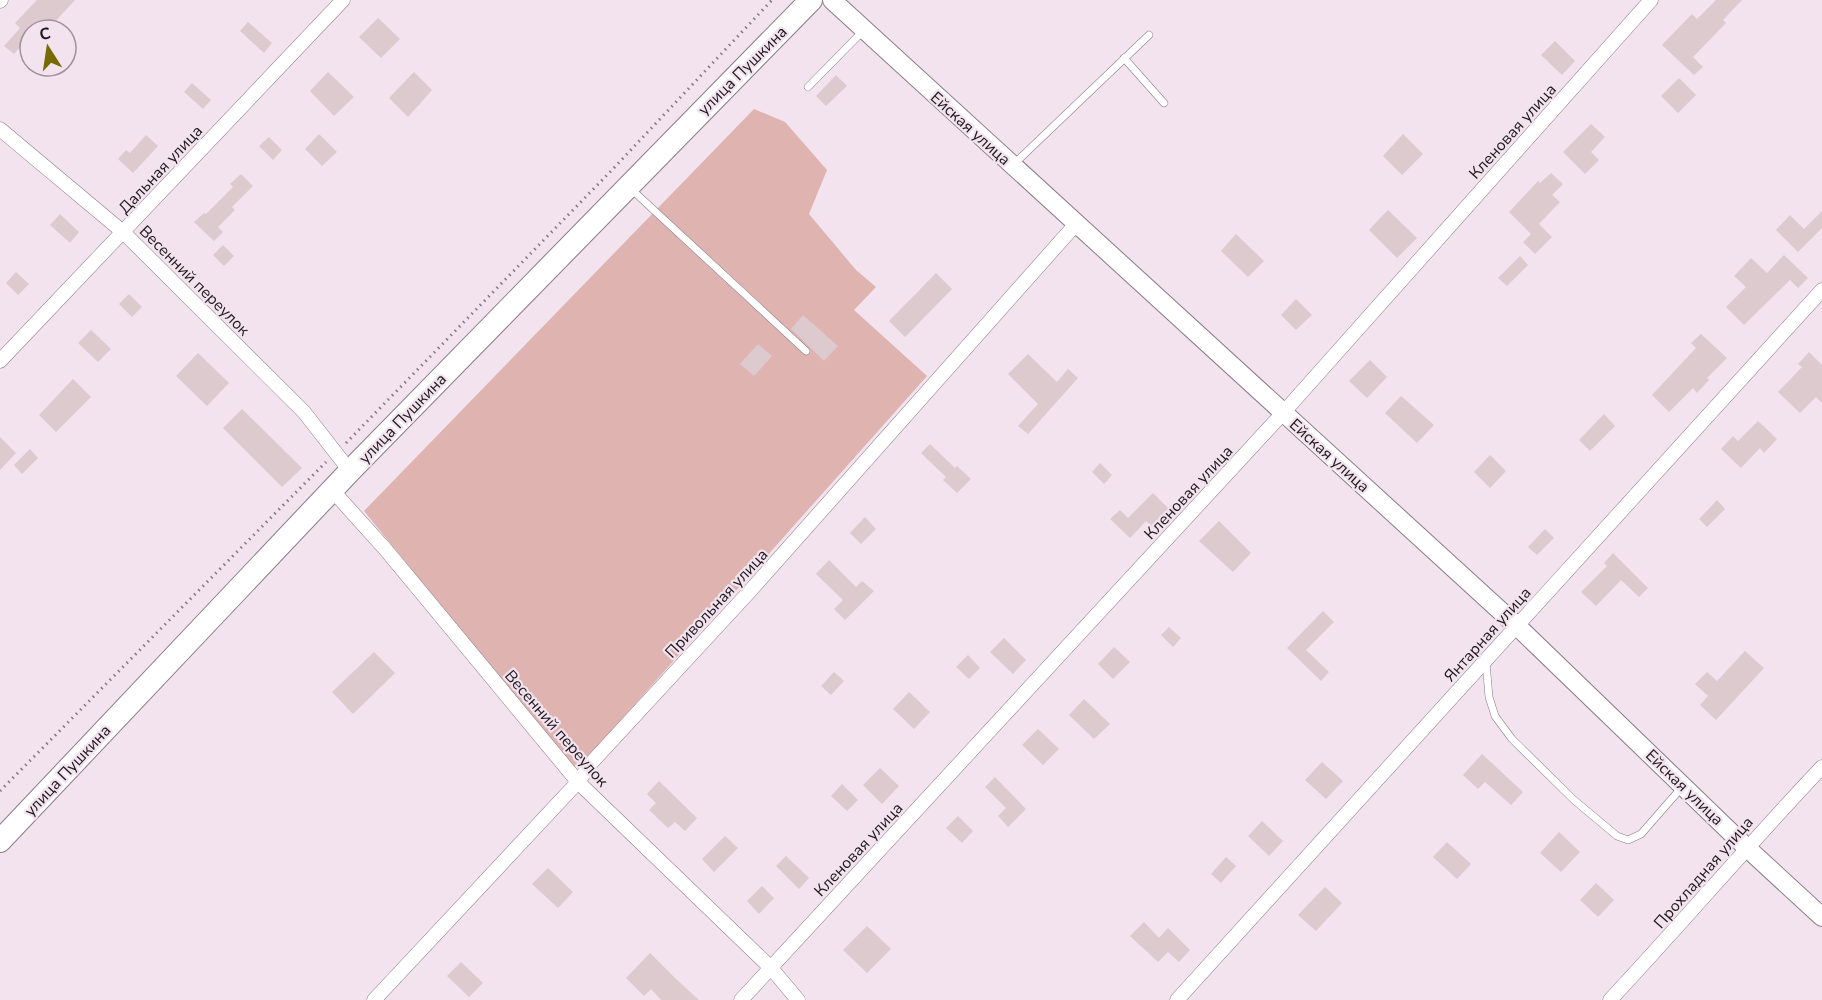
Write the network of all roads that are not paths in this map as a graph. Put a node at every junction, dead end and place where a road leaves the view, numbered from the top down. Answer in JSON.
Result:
{"nodes":[{"id":1,"x":343,"y":0,"type":"edge"},
{"id":2,"x":811,"y":0,"type":"edge"},
{"id":3,"x":832,"y":0,"type":"edge"},
{"id":4,"x":1651,"y":0,"type":"edge"},
{"id":5,"x":864,"y":30,"type":"junction"},
{"id":6,"x":1149,"y":34,"type":"dead end"},
{"id":7,"x":1124,"y":58,"type":"junction"},
{"id":8,"x":808,"y":87,"type":"dead end"},
{"id":9,"x":1164,"y":103,"type":"dead end"},
{"id":10,"x":0,"y":129,"type":"edge"},
{"id":11,"x":1012,"y":166,"type":"junction"},
{"id":12,"x":628,"y":186,"type":"junction"},
{"id":13,"x":1076,"y":224,"type":"junction"},
{"id":14,"x":123,"y":232,"type":"junction"},
{"id":15,"x":1822,"y":290,"type":"edge"},
{"id":16,"x":806,"y":351,"type":"dead end"},
{"id":17,"x":0,"y":362,"type":"edge"},
{"id":18,"x":1283,"y":412,"type":"junction"},
{"id":19,"x":350,"y":471,"type":"junction"},
{"id":20,"x":332,"y":490,"type":"junction"},
{"id":21,"x":1517,"y":626,"type":"junction"},
{"id":22,"x":1486,"y":660,"type":"junction"},
{"id":23,"x":1822,"y":767,"type":"edge"},
{"id":24,"x":578,"y":782,"type":"junction"},
{"id":25,"x":1683,"y":786,"type":"junction"},
{"id":26,"x":0,"y":841,"type":"edge"},
{"id":27,"x":1746,"y":847,"type":"junction"},
{"id":28,"x":1822,"y":917,"type":"edge"},
{"id":29,"x":771,"y":968,"type":"junction"},
{"id":30,"x":374,"y":1000,"type":"edge"},
{"id":31,"x":741,"y":1000,"type":"edge"},
{"id":32,"x":798,"y":1000,"type":"edge"},
{"id":33,"x":1177,"y":1000,"type":"edge"},
{"id":34,"x":1610,"y":1000,"type":"edge"}],
"edges":[{"from":1,"to":14,"type":"street","name":"Дальная улица"},
{"from":2,"to":12,"type":"main road","name":"улица Пушкина"},
{"from":3,"to":5,"type":"street","name":"Ейская улица"},
{"from":4,"to":18,"type":"street","name":"Кленовая улица"},
{"from":5,"to":8,"type":"lane"},
{"from":5,"to":11,"type":"street","name":"Ейская улица"},
{"from":6,"to":7,"type":"lane"},
{"from":7,"to":9,"type":"lane"},
{"from":7,"to":11,"type":"lane"},
{"from":10,"to":14,"type":"street","name":"Весенний переулок"},
{"from":11,"to":13,"type":"street","name":"Ейская улица"},
{"from":12,"to":16,"type":"lane"},
{"from":12,"to":19,"type":"main road","name":"улица Пушкина"},
{"from":13,"to":18,"type":"street","name":"Ейская улица"},
{"from":13,"to":24,"type":"street","name":"Привольная улица"},
{"from":14,"to":17,"type":"street","name":"Дальная улица"},
{"from":14,"to":19,"type":"street","name":"Весенний переулок"},
{"from":15,"to":21,"type":"street","name":"Янтарная улица"},
{"from":18,"to":21,"type":"street","name":"Ейская улица"},
{"from":18,"to":29,"type":"street","name":"Кленовая улица"},
{"from":19,"to":20,"type":"main road","name":"улица Пушкина"},
{"from":20,"to":24,"type":"street","name":"Весенний переулок"},
{"from":20,"to":26,"type":"main road","name":"улица Пушкина"},
{"from":21,"to":22,"type":"street","name":"Янтарная улица"},
{"from":21,"to":25,"type":"street","name":"Ейская улица"},
{"from":22,"to":25,"type":"lane"},
{"from":22,"to":33,"type":"street","name":"Янтарная улица"},
{"from":23,"to":27,"type":"street","name":"Прохладная улица"},
{"from":24,"to":29,"type":"street","name":"Весенний переулок"},
{"from":24,"to":30,"type":"street","name":"Привольная улица"},
{"from":25,"to":27,"type":"street","name":"Ейская улица"},
{"from":27,"to":28,"type":"street","name":"Ейская улица"},
{"from":27,"to":34,"type":"street","name":"Прохладная улица"},
{"from":29,"to":31,"type":"street","name":"Кленовая улица"},
{"from":29,"to":32,"type":"street","name":"Весенний переулок"}]}
